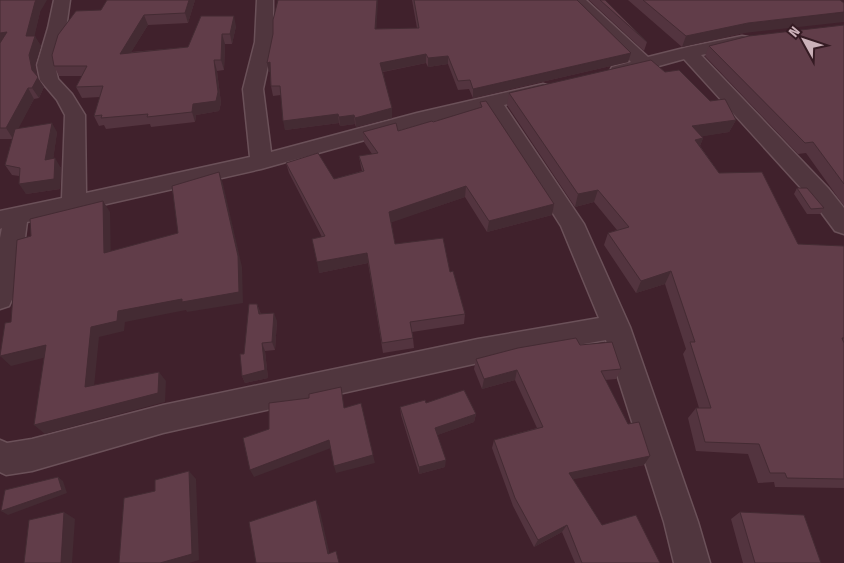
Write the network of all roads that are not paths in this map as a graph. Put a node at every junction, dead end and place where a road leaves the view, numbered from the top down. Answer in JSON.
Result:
{"nodes":[{"id":1,"x":62,"y":0,"type":"edge"},
{"id":2,"x":577,"y":0,"type":"edge"},
{"id":3,"x":271,"y":1,"type":"edge"},
{"id":4,"x":764,"y":37,"type":"edge"},
{"id":5,"x":688,"y":52,"type":"junction"},
{"id":6,"x":645,"y":65,"type":"junction"},
{"id":7,"x":597,"y":77,"type":"edge"},
{"id":8,"x":559,"y":86,"type":"edge"},
{"id":9,"x":492,"y":102,"type":"junction"},
{"id":10,"x":260,"y":162,"type":"junction"},
{"id":11,"x":74,"y":203,"type":"junction"},
{"id":12,"x":8,"y":218,"type":"edge"},
{"id":13,"x":844,"y":225,"type":"edge"},
{"id":14,"x":0,"y":298,"type":"edge"},
{"id":15,"x":616,"y":327,"type":"junction"},
{"id":16,"x":0,"y":456,"type":"edge"},
{"id":17,"x":692,"y":563,"type":"edge"}],
"edges":[{"from":1,"to":11,"type":"street"},
{"from":2,"to":6,"type":"street"},
{"from":3,"to":10,"type":"street"},
{"from":4,"to":5,"type":"street"},
{"from":5,"to":6,"type":"street"},
{"from":5,"to":13,"type":"street"},
{"from":6,"to":7,"type":"street"},
{"from":8,"to":9,"type":"street"},
{"from":9,"to":10,"type":"street"},
{"from":9,"to":15,"type":"street"},
{"from":10,"to":11,"type":"street"},
{"from":11,"to":12,"type":"street"},
{"from":12,"to":14,"type":"street"},
{"from":15,"to":16,"type":"street"},
{"from":15,"to":17,"type":"street"}]}
